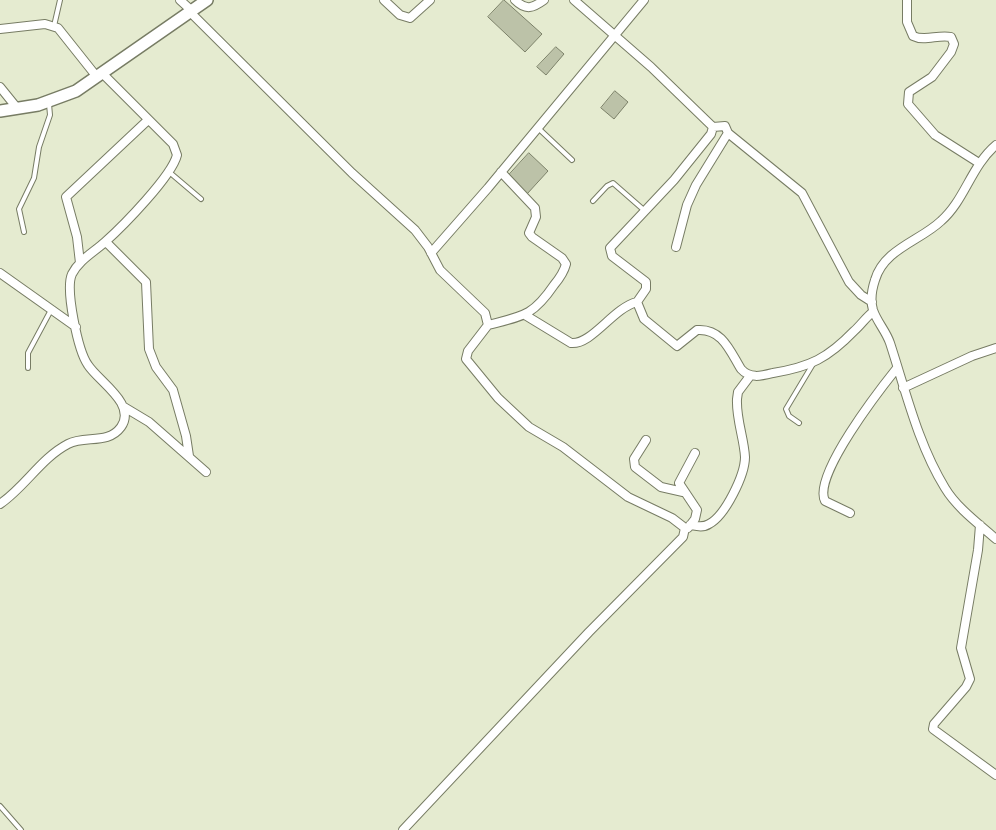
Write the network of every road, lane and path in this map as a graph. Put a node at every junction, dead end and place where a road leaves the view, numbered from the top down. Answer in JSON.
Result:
{"nodes":[{"id":1,"x":60,"y":0,"type":"edge"},
{"id":2,"x":180,"y":0,"type":"edge"},
{"id":3,"x":207,"y":0,"type":"edge"},
{"id":4,"x":384,"y":0,"type":"edge"},
{"id":5,"x":430,"y":0,"type":"edge"},
{"id":6,"x":515,"y":0,"type":"edge"},
{"id":7,"x":544,"y":0,"type":"edge"},
{"id":8,"x":574,"y":0,"type":"edge"},
{"id":9,"x":644,"y":0,"type":"edge"},
{"id":10,"x":906,"y":0,"type":"edge"},
{"id":11,"x":191,"y":11,"type":"junction"},
{"id":12,"x":54,"y":26,"type":"junction"},
{"id":13,"x":0,"y":29,"type":"edge"},
{"id":14,"x":614,"y":35,"type":"junction"},
{"id":15,"x":100,"y":75,"type":"junction"},
{"id":16,"x":0,"y":87,"type":"edge"},
{"id":17,"x":48,"y":102,"type":"junction"},
{"id":18,"x":17,"y":108,"type":"junction"},
{"id":19,"x":0,"y":111,"type":"edge"},
{"id":20,"x":148,"y":120,"type":"junction"},
{"id":21,"x":537,"y":127,"type":"junction"},
{"id":22,"x":713,"y":127,"type":"junction"},
{"id":23,"x":728,"y":133,"type":"junction"},
{"id":24,"x":996,"y":145,"type":"edge"},
{"id":25,"x":572,"y":160,"type":"dead end"},
{"id":26,"x":979,"y":163,"type":"junction"},
{"id":27,"x":168,"y":171,"type":"junction"},
{"id":28,"x":501,"y":172,"type":"junction"},
{"id":29,"x":201,"y":199,"type":"dead end"},
{"id":30,"x":592,"y":201,"type":"dead end"},
{"id":31,"x":645,"y":211,"type":"junction"},
{"id":32,"x":24,"y":232,"type":"dead end"},
{"id":33,"x":106,"y":242,"type":"junction"},
{"id":34,"x":676,"y":247,"type":"dead end"},
{"id":35,"x":431,"y":253,"type":"junction"},
{"id":36,"x":80,"y":263,"type":"junction"},
{"id":37,"x":0,"y":273,"type":"edge"},
{"id":38,"x":637,"y":302,"type":"junction"},
{"id":39,"x":872,"y":302,"type":"junction"},
{"id":40,"x":51,"y":310,"type":"junction"},
{"id":41,"x":874,"y":312,"type":"junction"},
{"id":42,"x":524,"y":315,"type":"junction"},
{"id":43,"x":488,"y":325,"type":"junction"},
{"id":44,"x":76,"y":327,"type":"junction"},
{"id":45,"x":996,"y":348,"type":"edge"},
{"id":46,"x":814,"y":364,"type":"junction"},
{"id":47,"x":28,"y":368,"type":"dead end"},
{"id":48,"x":897,"y":368,"type":"junction"},
{"id":49,"x":750,"y":376,"type":"junction"},
{"id":50,"x":903,"y":388,"type":"junction"},
{"id":51,"x":124,"y":408,"type":"junction"},
{"id":52,"x":799,"y":424,"type":"dead end"},
{"id":53,"x":646,"y":440,"type":"dead end"},
{"id":54,"x":695,"y":452,"type":"dead end"},
{"id":55,"x":189,"y":456,"type":"junction"},
{"id":56,"x":206,"y":472,"type":"dead end"},
{"id":57,"x":683,"y":492,"type":"junction"},
{"id":58,"x":0,"y":504,"type":"edge"},
{"id":59,"x":850,"y":513,"type":"dead end"},
{"id":60,"x":980,"y":524,"type":"junction"},
{"id":61,"x":688,"y":528,"type":"junction"},
{"id":62,"x":996,"y":539,"type":"edge"},
{"id":63,"x":996,"y":775,"type":"edge"},
{"id":64,"x":0,"y":806,"type":"edge"},
{"id":65,"x":21,"y":830,"type":"edge"},
{"id":66,"x":403,"y":830,"type":"edge"}],
"edges":[{"from":1,"to":12,"type":"lane"},
{"from":2,"to":11,"type":"street"},
{"from":3,"to":11,"type":"street"},
{"from":4,"to":5,"type":"street"},
{"from":6,"to":7,"type":"street"},
{"from":8,"to":14,"type":"street"},
{"from":9,"to":14,"type":"street"},
{"from":10,"to":26,"type":"street"},
{"from":11,"to":15,"type":"street"},
{"from":11,"to":35,"type":"street"},
{"from":12,"to":13,"type":"street"},
{"from":12,"to":15,"type":"street"},
{"from":14,"to":21,"type":"street"},
{"from":14,"to":22,"type":"street"},
{"from":15,"to":17,"type":"street"},
{"from":15,"to":20,"type":"street"},
{"from":16,"to":18,"type":"street"},
{"from":17,"to":18,"type":"street"},
{"from":17,"to":32,"type":"lane"},
{"from":18,"to":19,"type":"street"},
{"from":20,"to":27,"type":"street"},
{"from":20,"to":36,"type":"street"},
{"from":21,"to":25,"type":"lane"},
{"from":21,"to":28,"type":"street"},
{"from":22,"to":23,"type":"street"},
{"from":22,"to":31,"type":"street"},
{"from":23,"to":34,"type":"street"},
{"from":23,"to":39,"type":"street"},
{"from":24,"to":26,"type":"street"},
{"from":26,"to":39,"type":"street"},
{"from":27,"to":29,"type":"lane"},
{"from":27,"to":33,"type":"street"},
{"from":28,"to":35,"type":"street"},
{"from":28,"to":42,"type":"street"},
{"from":30,"to":31,"type":"lane"},
{"from":31,"to":38,"type":"street"},
{"from":33,"to":36,"type":"street"},
{"from":33,"to":55,"type":"street"},
{"from":35,"to":43,"type":"street"},
{"from":36,"to":44,"type":"street"},
{"from":37,"to":40,"type":"street"},
{"from":38,"to":42,"type":"street"},
{"from":38,"to":49,"type":"street"},
{"from":39,"to":41,"type":"street"},
{"from":40,"to":44,"type":"street"},
{"from":40,"to":47,"type":"lane"},
{"from":41,"to":46,"type":"street"},
{"from":41,"to":48,"type":"street"},
{"from":42,"to":43,"type":"street"},
{"from":43,"to":61,"type":"street"},
{"from":44,"to":51,"type":"street"},
{"from":45,"to":50,"type":"street"},
{"from":46,"to":49,"type":"street"},
{"from":46,"to":52,"type":"lane"},
{"from":48,"to":50,"type":"street"},
{"from":48,"to":59,"type":"street"},
{"from":49,"to":61,"type":"street"},
{"from":50,"to":60,"type":"street"},
{"from":51,"to":55,"type":"street"},
{"from":51,"to":58,"type":"street"},
{"from":53,"to":57,"type":"street"},
{"from":54,"to":57,"type":"street"},
{"from":55,"to":56,"type":"street"},
{"from":57,"to":61,"type":"street"},
{"from":60,"to":62,"type":"street"},
{"from":60,"to":63,"type":"street"},
{"from":61,"to":66,"type":"street"},
{"from":64,"to":65,"type":"lane"}]}
